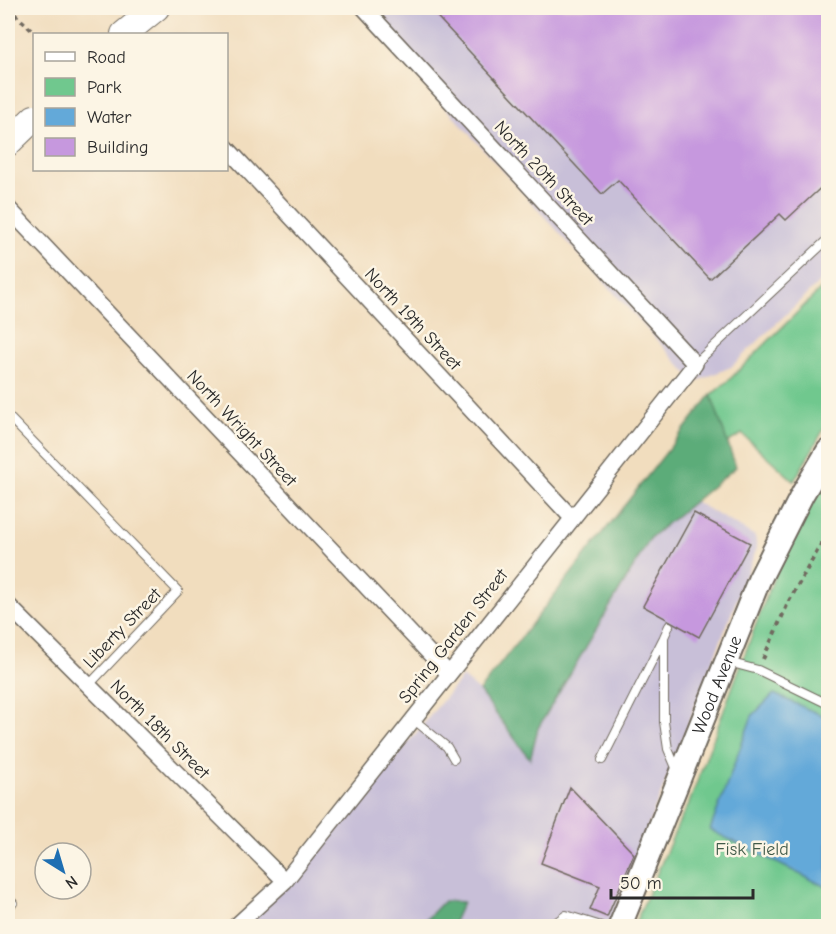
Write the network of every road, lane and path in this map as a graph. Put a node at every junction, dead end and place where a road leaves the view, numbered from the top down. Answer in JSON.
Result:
{"nodes":[{"id":1,"x":8,"y":8,"type":"edge"},
{"id":2,"x":156,"y":8,"type":"edge"},
{"id":3,"x":364,"y":8,"type":"edge"},
{"id":4,"x":35,"y":33,"type":"edge"},
{"id":5,"x":125,"y":33,"type":"edge"},
{"id":6,"x":33,"y":119,"type":"edge"},
{"id":7,"x":8,"y":143,"type":"edge"},
{"id":8,"x":228,"y":149,"type":"edge"},
{"id":9,"x":8,"y":208,"type":"edge"},
{"id":10,"x":828,"y":239,"type":"edge"},
{"id":11,"x":695,"y":364,"type":"junction"},
{"id":12,"x":8,"y":416,"type":"edge"},
{"id":13,"x":828,"y":451,"type":"edge"},
{"id":14,"x":572,"y":518,"type":"junction"},
{"id":15,"x":828,"y":532,"type":"edge"},
{"id":16,"x":8,"y":605,"type":"edge"},
{"id":17,"x":669,"y":626,"type":"dead end"},
{"id":18,"x":664,"y":637,"type":"junction"},
{"id":19,"x":726,"y":661,"type":"junction"},
{"id":20,"x":758,"y":670,"type":"junction"},
{"id":21,"x":449,"y":674,"type":"junction"},
{"id":22,"x":88,"y":686,"type":"junction"},
{"id":23,"x":828,"y":704,"type":"edge"},
{"id":24,"x":413,"y":719,"type":"junction"},
{"id":25,"x":454,"y":759,"type":"dead end"},
{"id":26,"x":602,"y":760,"type":"dead end"},
{"id":27,"x":680,"y":777,"type":"junction"},
{"id":28,"x":285,"y":881,"type":"junction"},
{"id":29,"x":236,"y":927,"type":"edge"},
{"id":30,"x":551,"y":927,"type":"edge"},
{"id":31,"x":601,"y":927,"type":"edge"},
{"id":32,"x":620,"y":927,"type":"edge"}],
"edges":[{"from":1,"to":4,"type":"path"},
{"from":2,"to":5,"type":"main road"},
{"from":3,"to":11,"type":"street","name":"North 20th Street"},
{"from":6,"to":7,"type":"main road"},
{"from":8,"to":14,"type":"street","name":"North 19th Street"},
{"from":9,"to":21,"type":"street","name":"North Wright Street"},
{"from":10,"to":11,"type":"lane"},
{"from":11,"to":14,"type":"street","name":"Spring Garden Street"},
{"from":12,"to":22,"type":"lane","name":"Liberty Street"},
{"from":13,"to":19,"type":"main road","name":"Wood Avenue"},
{"from":14,"to":21,"type":"street","name":"Spring Garden Street"},
{"from":15,"to":20,"type":"path"},
{"from":16,"to":22,"type":"street","name":"North 18th Street"},
{"from":17,"to":18,"type":"lane"},
{"from":18,"to":26,"type":"lane"},
{"from":18,"to":27,"type":"lane"},
{"from":19,"to":20,"type":"lane"},
{"from":19,"to":27,"type":"main road","name":"Wood Avenue"},
{"from":20,"to":23,"type":"lane"},
{"from":21,"to":24,"type":"street","name":"Spring Garden Street"},
{"from":22,"to":28,"type":"street","name":"North 18th Street"},
{"from":24,"to":25,"type":"lane"},
{"from":24,"to":28,"type":"street","name":"Spring Garden Street"},
{"from":27,"to":32,"type":"main road","name":"Wood Avenue"},
{"from":28,"to":29,"type":"street","name":"Spring Garden Street"},
{"from":30,"to":31,"type":"lane"}]}
